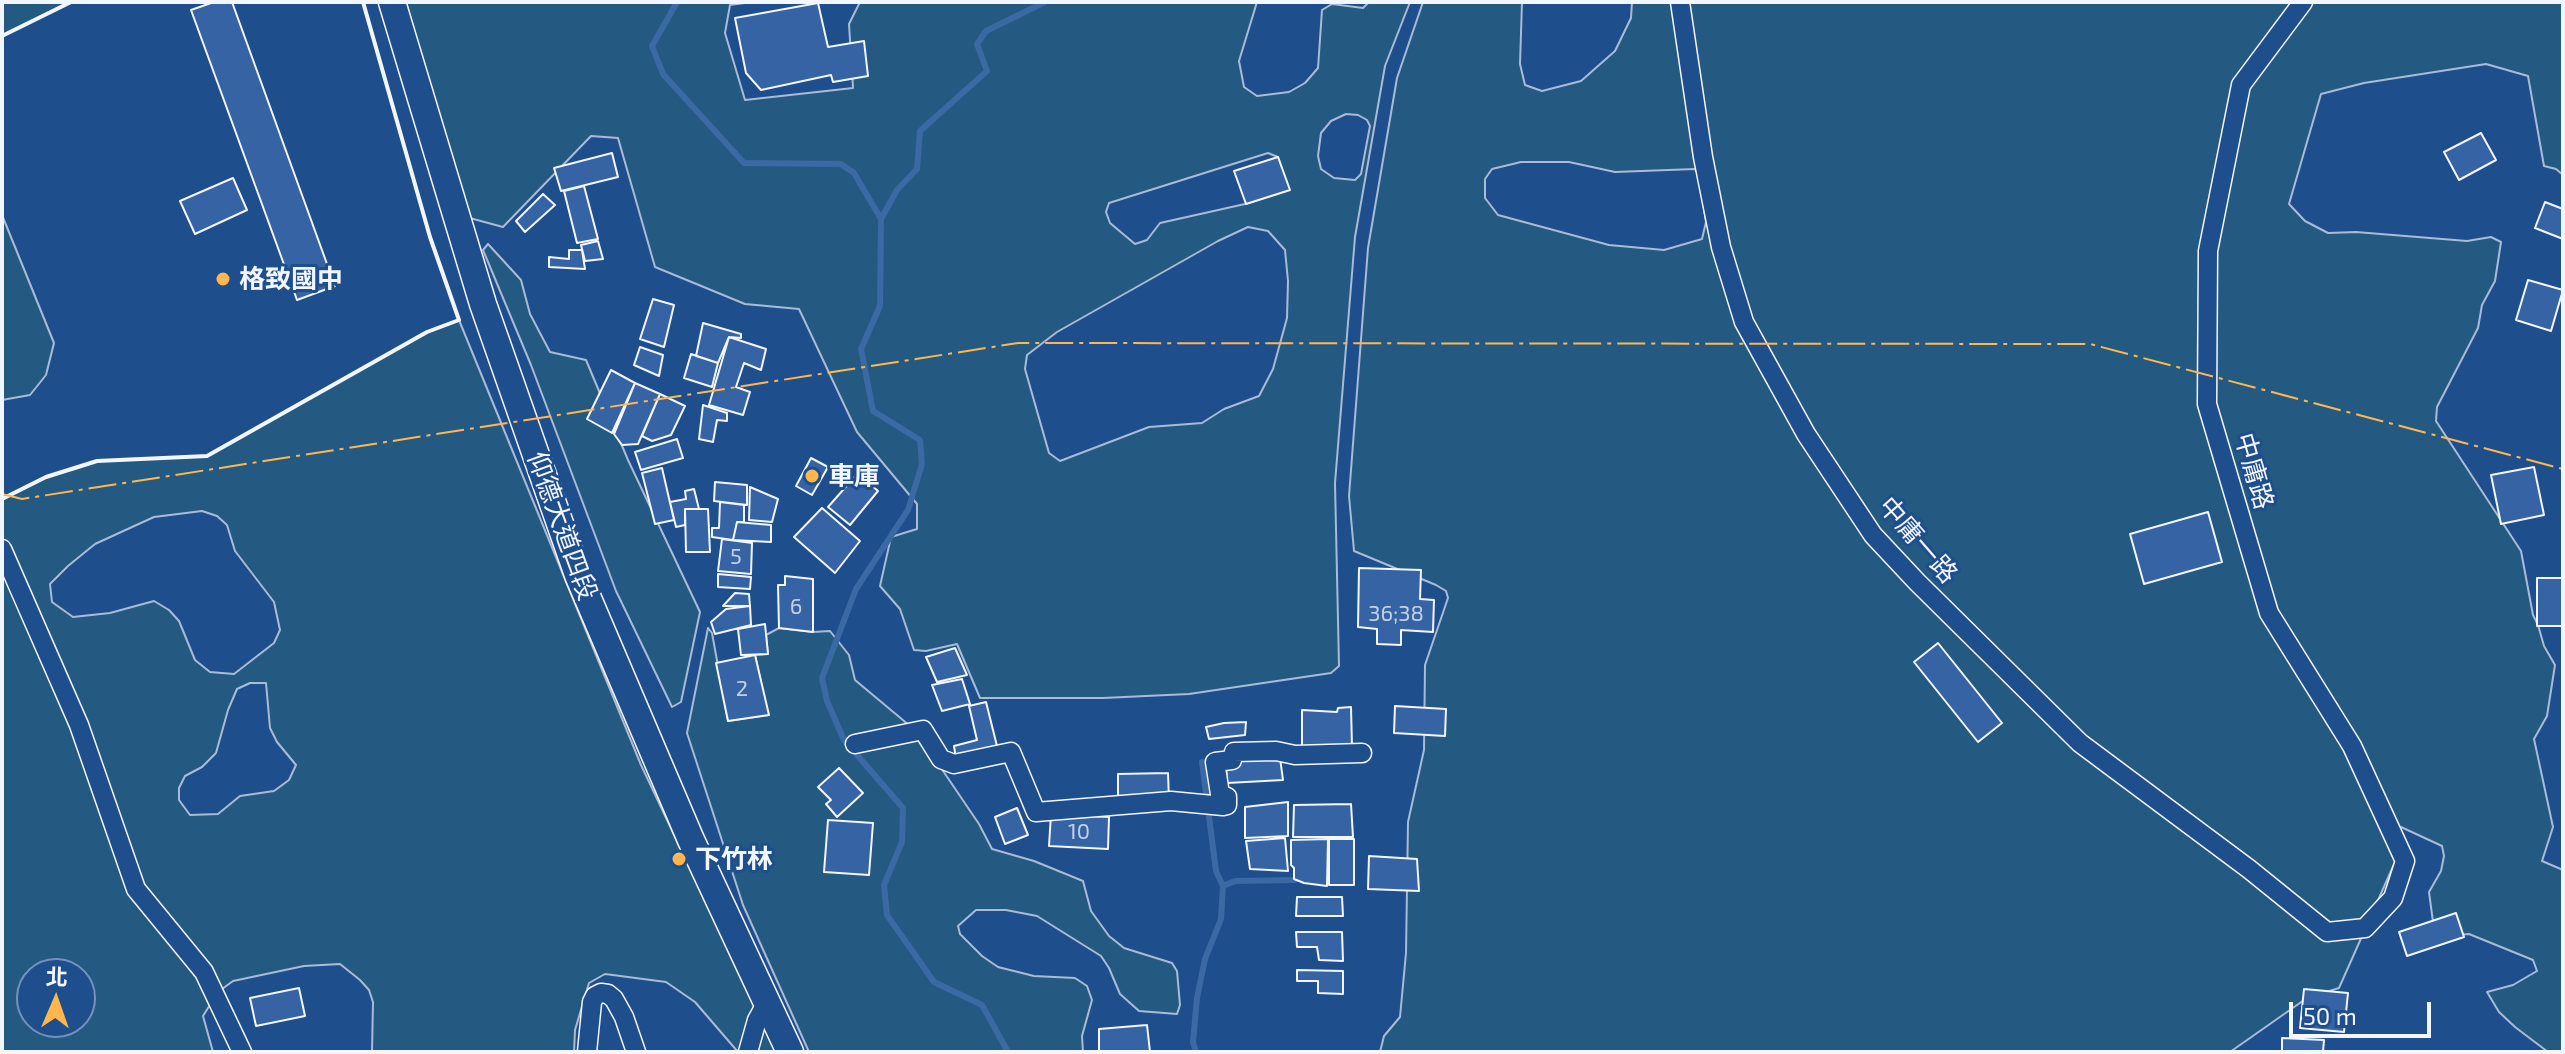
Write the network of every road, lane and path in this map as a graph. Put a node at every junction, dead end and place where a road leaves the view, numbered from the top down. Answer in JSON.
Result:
{"nodes":[{"id":1,"x":392,"y":2,"type":"edge"},
{"id":2,"x":1680,"y":2,"type":"edge"},
{"id":3,"x":2303,"y":2,"type":"edge"},
{"id":4,"x":2,"y":549,"type":"edge"},
{"id":5,"x":855,"y":744,"type":"dead end"},
{"id":6,"x":1362,"y":753,"type":"dead end"},
{"id":7,"x":2365,"y":928,"type":"joint"},
{"id":8,"x":767,"y":1002,"type":"junction"},
{"id":9,"x":785,"y":1042,"type":"edge"},
{"id":10,"x":242,"y":1052,"type":"edge"},
{"id":11,"x":587,"y":1052,"type":"edge"},
{"id":12,"x":636,"y":1052,"type":"edge"},
{"id":13,"x":748,"y":1052,"type":"edge"}],
"edges":[{"from":1,"to":8,"type":"main road","name":"仰德大道四段"},
{"from":2,"to":7,"type":"street","name":"中庸一路"},
{"from":3,"to":7,"type":"street","name":"中庸路"},
{"from":4,"to":10,"type":"street"},
{"from":5,"to":6,"type":"street"},
{"from":8,"to":9,"type":"main road","name":"仰德大道四段"},
{"from":8,"to":13,"type":"street"},
{"from":11,"to":12,"type":"street"}]}
